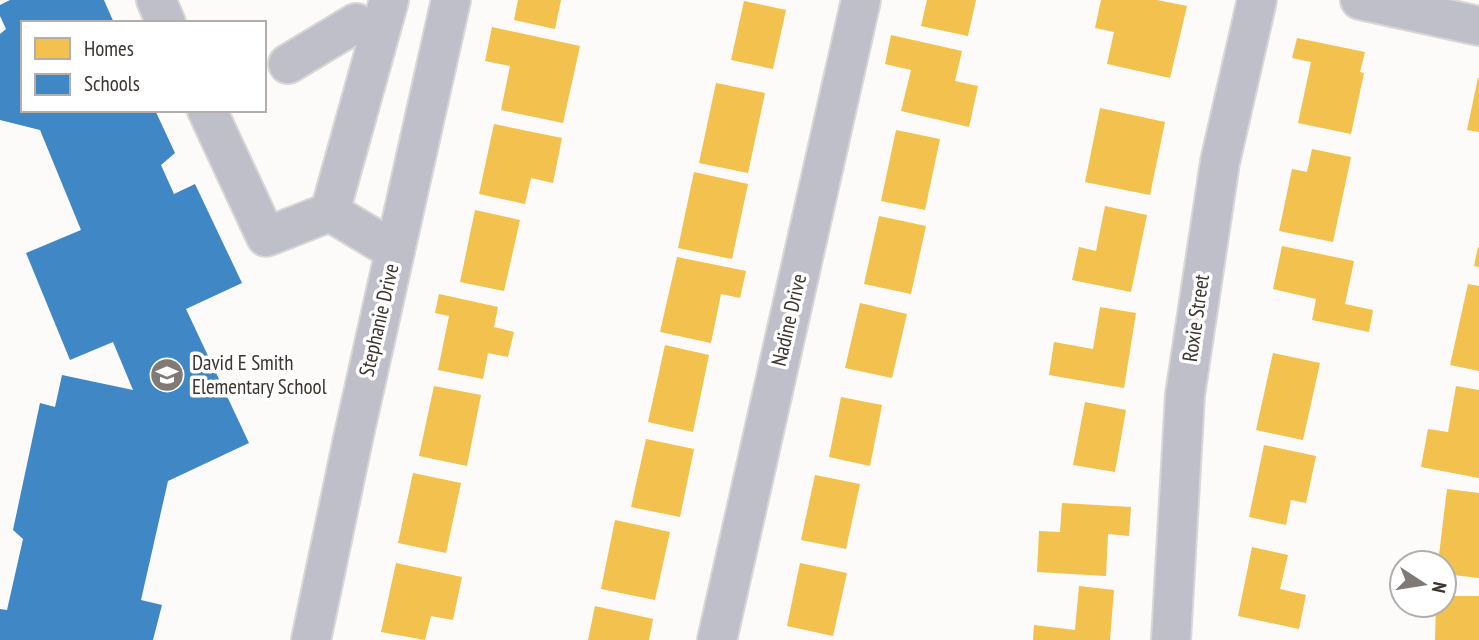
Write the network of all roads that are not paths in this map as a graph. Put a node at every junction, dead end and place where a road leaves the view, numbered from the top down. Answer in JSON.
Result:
{"nodes":[{"id":1,"x":156,"y":0,"type":"edge"},
{"id":2,"x":389,"y":0,"type":"edge"},
{"id":3,"x":451,"y":0,"type":"edge"},
{"id":4,"x":860,"y":0,"type":"edge"},
{"id":5,"x":1258,"y":0,"type":"edge"},
{"id":6,"x":1360,"y":0,"type":"edge"},
{"id":7,"x":165,"y":21,"type":"edge"},
{"id":8,"x":356,"y":23,"type":"dead end"},
{"id":9,"x":1479,"y":26,"type":"edge"},
{"id":10,"x":288,"y":64,"type":"dead end"},
{"id":11,"x":208,"y":112,"type":"edge"},
{"id":12,"x":330,"y":212,"type":"junction"},
{"id":13,"x":395,"y":251,"type":"junction"},
{"id":14,"x":311,"y":640,"type":"edge"},
{"id":15,"x":717,"y":640,"type":"edge"},
{"id":16,"x":1171,"y":640,"type":"edge"}],
"edges":[{"from":1,"to":7,"type":"street"},
{"from":2,"to":12,"type":"street"},
{"from":3,"to":13,"type":"street","name":"Stephanie Drive"},
{"from":4,"to":15,"type":"street","name":"Nadine Drive"},
{"from":5,"to":16,"type":"street","name":"Roxie Street"},
{"from":6,"to":9,"type":"street"},
{"from":8,"to":10,"type":"street"},
{"from":11,"to":12,"type":"street"},
{"from":12,"to":13,"type":"street"},
{"from":13,"to":14,"type":"street","name":"Stephanie Drive"}]}
